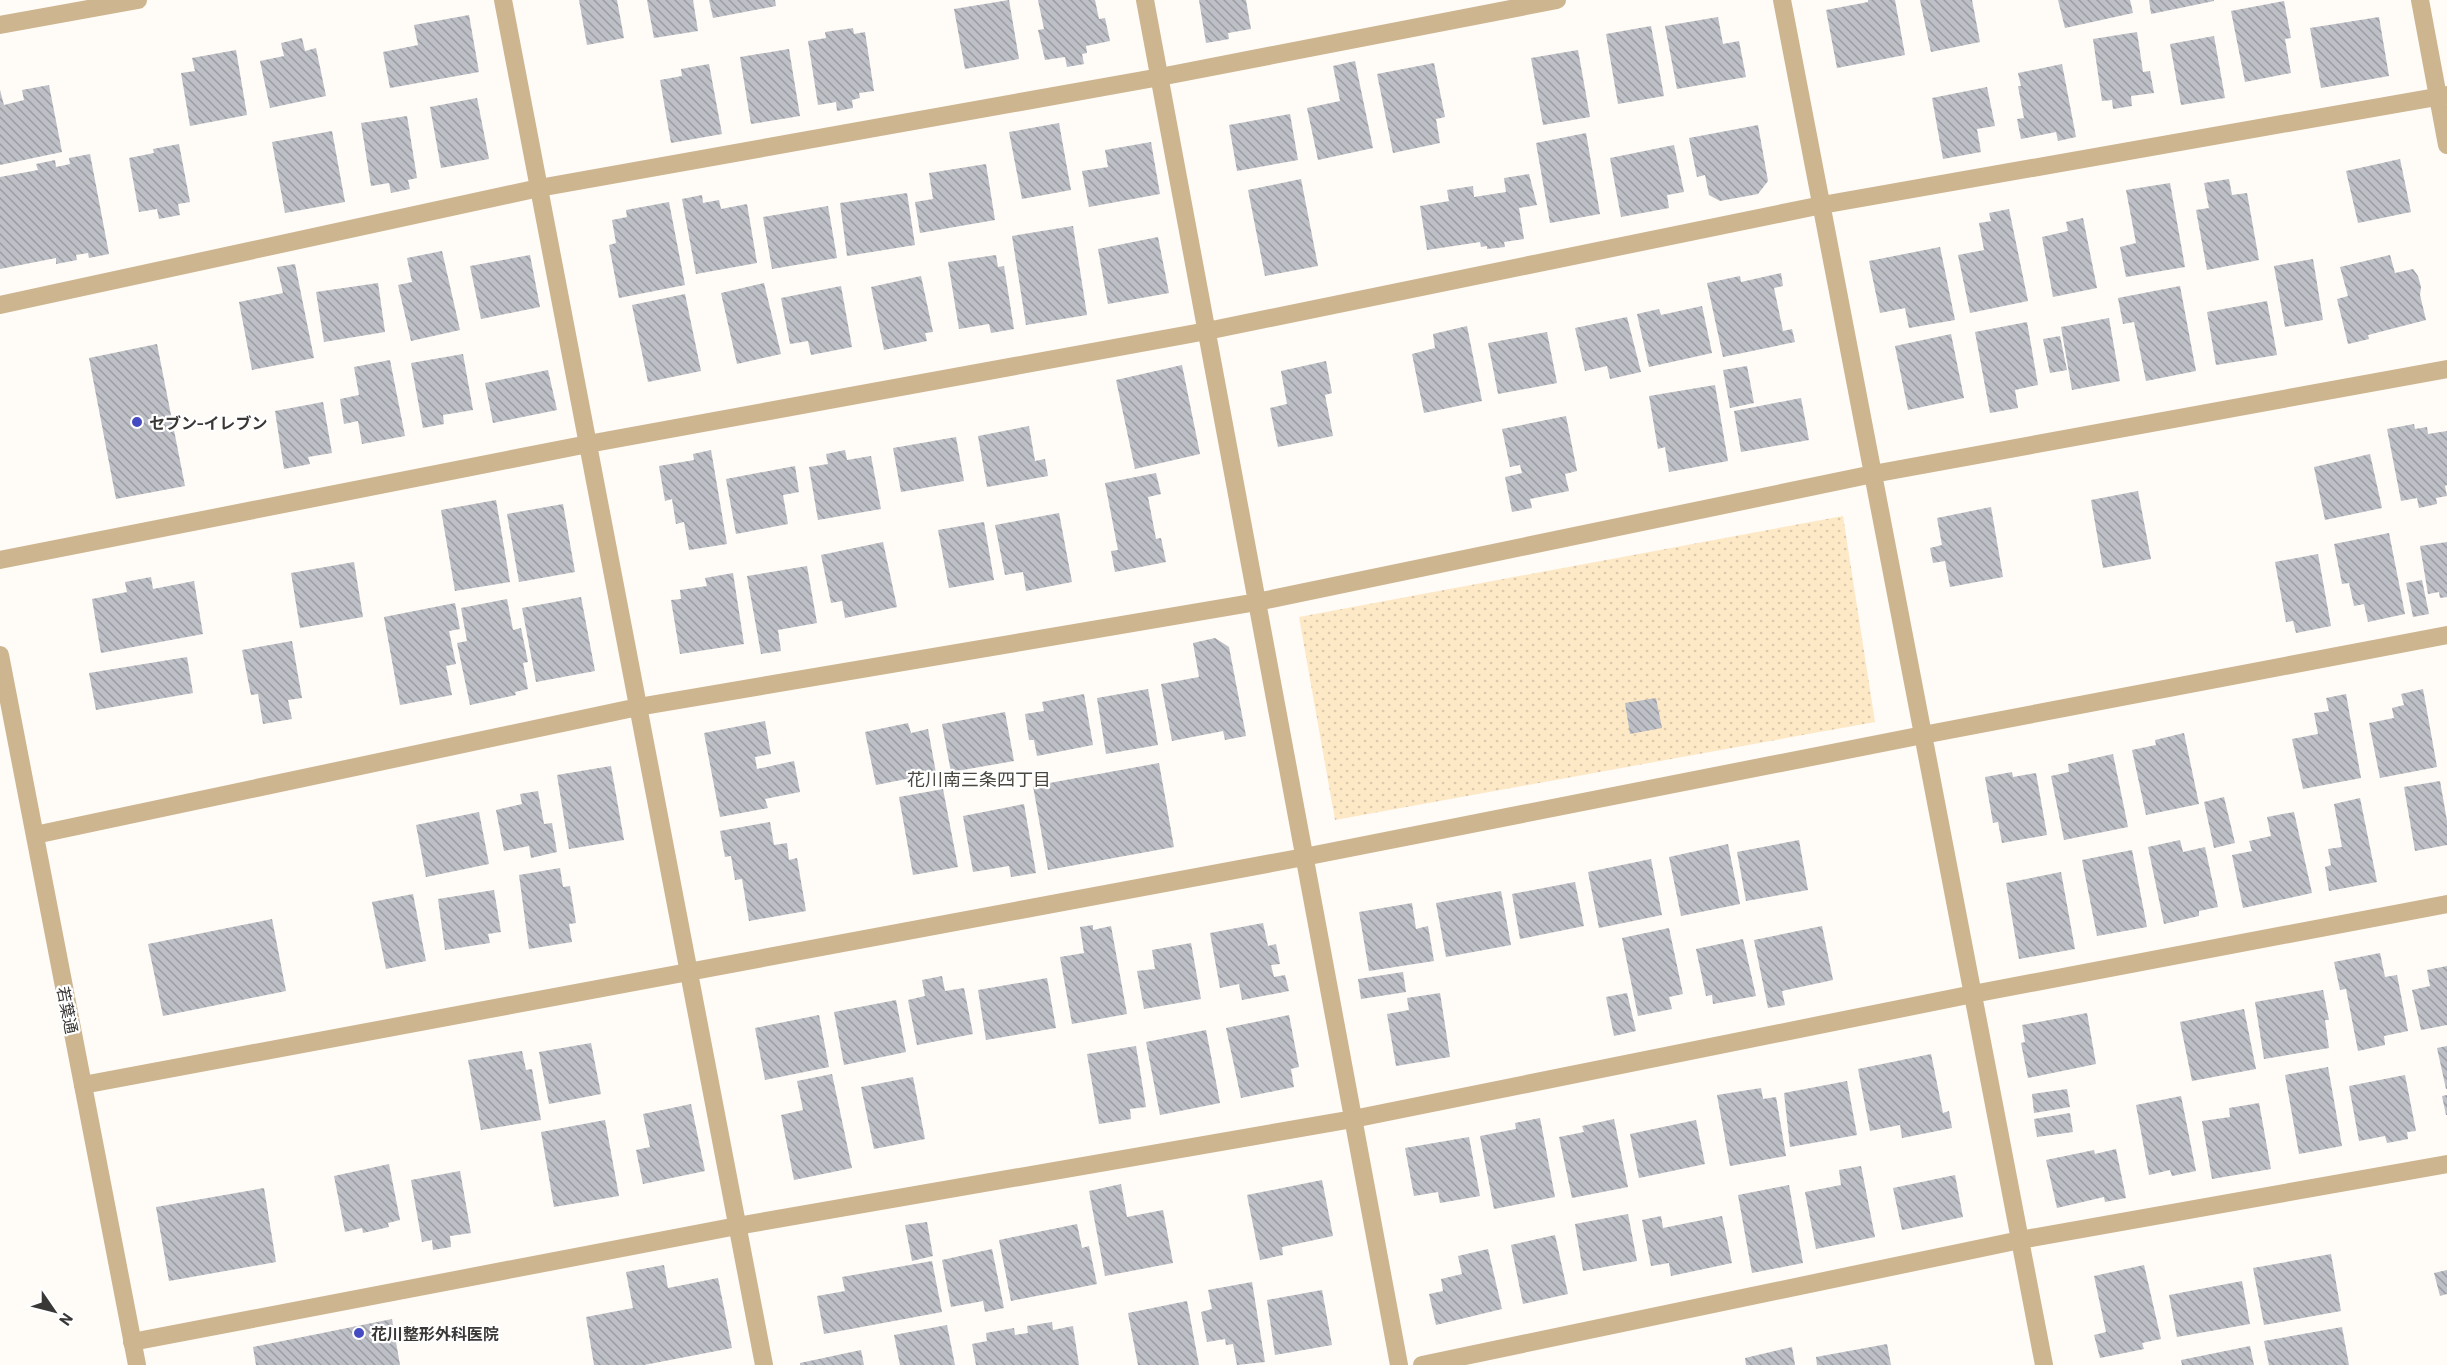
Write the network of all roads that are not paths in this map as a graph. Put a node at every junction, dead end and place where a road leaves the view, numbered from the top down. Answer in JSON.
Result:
{"nodes":[{"id":1,"x":138,"y":0,"type":"edge"},
{"id":2,"x":503,"y":0,"type":"edge"},
{"id":3,"x":1145,"y":0,"type":"edge"},
{"id":4,"x":1557,"y":0,"type":"edge"},
{"id":5,"x":1782,"y":0,"type":"edge"},
{"id":6,"x":2420,"y":0,"type":"edge"},
{"id":7,"x":0,"y":25,"type":"edge"},
{"id":8,"x":1160,"y":77,"type":"junction"},
{"id":9,"x":2442,"y":96,"type":"edge"},
{"id":10,"x":2447,"y":146,"type":"edge"},
{"id":11,"x":539,"y":188,"type":"junction"},
{"id":12,"x":1822,"y":205,"type":"junction"},
{"id":13,"x":0,"y":305,"type":"edge"},
{"id":14,"x":1207,"y":330,"type":"junction"},
{"id":15,"x":2447,"y":369,"type":"edge"},
{"id":16,"x":588,"y":444,"type":"junction"},
{"id":17,"x":1873,"y":474,"type":"junction"},
{"id":18,"x":0,"y":560,"type":"edge"},
{"id":19,"x":1257,"y":602,"type":"junction"},
{"id":20,"x":2447,"y":635,"type":"edge"},
{"id":21,"x":0,"y":655,"type":"edge"},
{"id":22,"x":638,"y":707,"type":"junction"},
{"id":23,"x":1923,"y":735,"type":"junction"},
{"id":24,"x":35,"y":835,"type":"junction"},
{"id":25,"x":1304,"y":857,"type":"junction"},
{"id":26,"x":2447,"y":904,"type":"edge"},
{"id":27,"x":688,"y":971,"type":"junction"},
{"id":28,"x":1973,"y":994,"type":"junction"},
{"id":29,"x":83,"y":1085,"type":"junction"},
{"id":30,"x":1353,"y":1119,"type":"junction"},
{"id":31,"x":2447,"y":1164,"type":"edge"},
{"id":32,"x":737,"y":1226,"type":"junction"},
{"id":33,"x":2020,"y":1240,"type":"junction"},
{"id":34,"x":132,"y":1342,"type":"junction"},
{"id":35,"x":137,"y":1365,"type":"edge"},
{"id":36,"x":764,"y":1365,"type":"edge"},
{"id":37,"x":1399,"y":1365,"type":"edge"},
{"id":38,"x":1422,"y":1365,"type":"edge"},
{"id":39,"x":2044,"y":1365,"type":"edge"}],
"edges":[{"from":1,"to":7,"type":"street"},
{"from":2,"to":11,"type":"street"},
{"from":3,"to":8,"type":"street"},
{"from":4,"to":8,"type":"street"},
{"from":5,"to":12,"type":"street"},
{"from":6,"to":9,"type":"street"},
{"from":8,"to":11,"type":"street"},
{"from":8,"to":14,"type":"street"},
{"from":9,"to":10,"type":"street"},
{"from":9,"to":12,"type":"street"},
{"from":11,"to":13,"type":"street"},
{"from":11,"to":16,"type":"street"},
{"from":12,"to":14,"type":"street"},
{"from":12,"to":17,"type":"street"},
{"from":14,"to":16,"type":"street"},
{"from":14,"to":19,"type":"street"},
{"from":15,"to":17,"type":"street"},
{"from":16,"to":18,"type":"street"},
{"from":16,"to":22,"type":"street"},
{"from":17,"to":19,"type":"street"},
{"from":17,"to":23,"type":"street"},
{"from":19,"to":22,"type":"street"},
{"from":19,"to":25,"type":"street"},
{"from":20,"to":23,"type":"street"},
{"from":21,"to":24,"type":"street","name":"若葉通"},
{"from":22,"to":24,"type":"street"},
{"from":22,"to":27,"type":"street"},
{"from":23,"to":25,"type":"street"},
{"from":23,"to":28,"type":"street"},
{"from":24,"to":29,"type":"street","name":"若葉通"},
{"from":25,"to":27,"type":"street"},
{"from":25,"to":30,"type":"street"},
{"from":26,"to":28,"type":"street"},
{"from":27,"to":29,"type":"street"},
{"from":27,"to":32,"type":"street"},
{"from":28,"to":30,"type":"street"},
{"from":28,"to":33,"type":"street"},
{"from":29,"to":34,"type":"street","name":"若葉通"},
{"from":30,"to":32,"type":"street"},
{"from":30,"to":37,"type":"street"},
{"from":31,"to":33,"type":"street"},
{"from":32,"to":34,"type":"street"},
{"from":32,"to":36,"type":"street"},
{"from":33,"to":38,"type":"street"},
{"from":33,"to":39,"type":"street"},
{"from":34,"to":35,"type":"street","name":"若葉通"}]}
